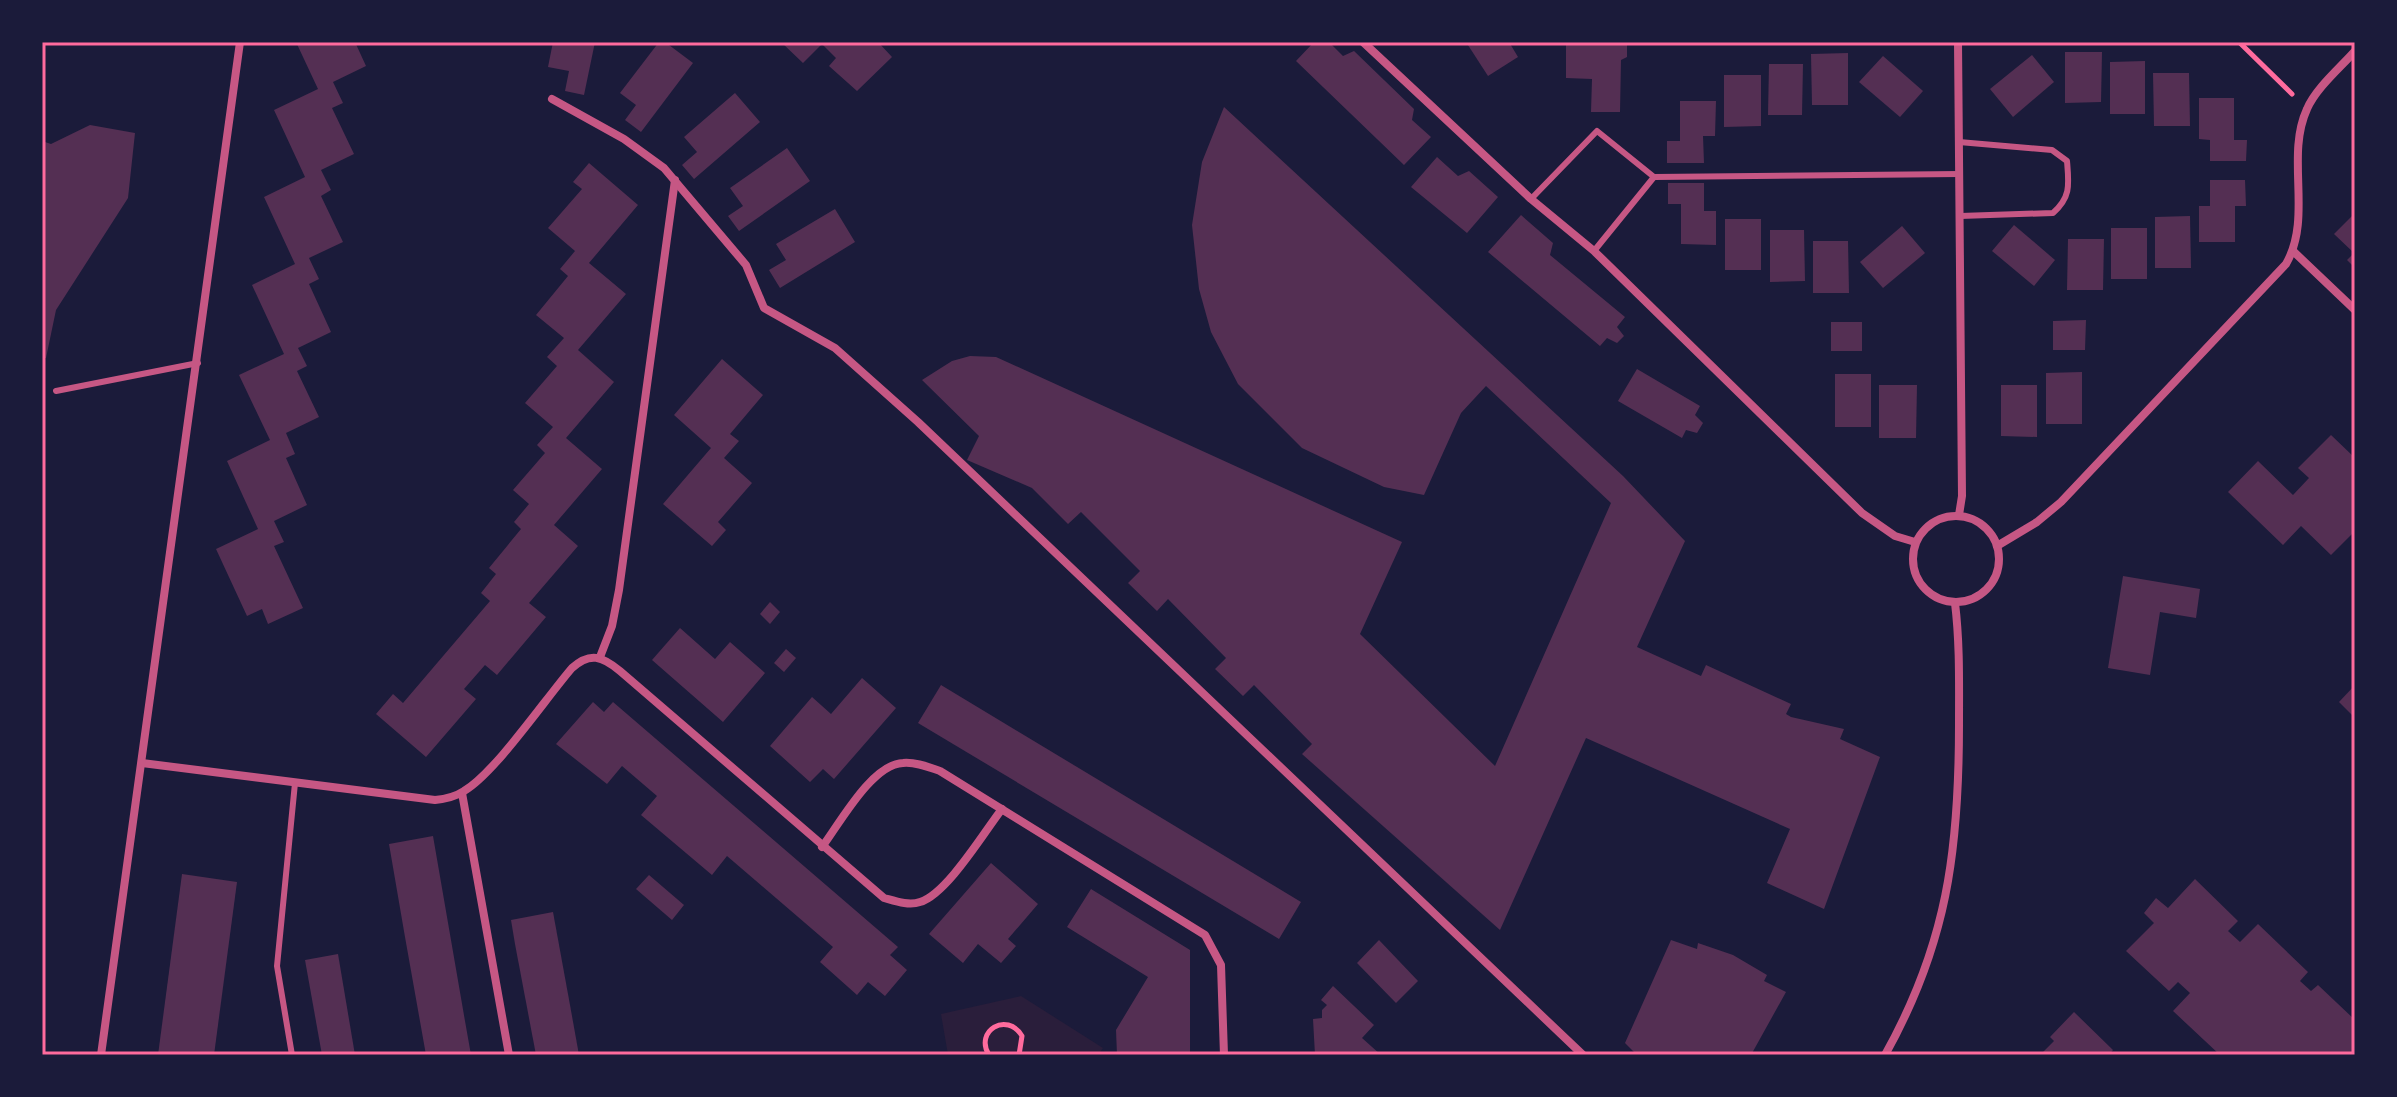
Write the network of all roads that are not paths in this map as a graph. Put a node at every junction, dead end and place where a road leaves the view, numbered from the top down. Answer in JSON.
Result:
{"nodes":[{"id":1,"x":240,"y":42,"type":"edge"},
{"id":2,"x":1363,"y":42,"type":"edge"},
{"id":3,"x":1958,"y":42,"type":"edge"},
{"id":4,"x":2355,"y":51,"type":"edge"},
{"id":5,"x":552,"y":99,"type":"dead end"},
{"id":6,"x":1959,"y":142,"type":"junction"},
{"id":7,"x":1960,"y":174,"type":"junction"},
{"id":8,"x":1654,"y":177,"type":"junction"},
{"id":9,"x":675,"y":180,"type":"junction"},
{"id":10,"x":1531,"y":199,"type":"junction"},
{"id":11,"x":1960,"y":216,"type":"junction"},
{"id":12,"x":1594,"y":251,"type":"junction"},
{"id":13,"x":2293,"y":251,"type":"junction"},
{"id":14,"x":2355,"y":310,"type":"edge"},
{"id":15,"x":198,"y":363,"type":"junction"},
{"id":16,"x":56,"y":391,"type":"dead end"},
{"id":17,"x":1959,"y":515,"type":"junction"},
{"id":18,"x":1915,"y":542,"type":"junction"},
{"id":19,"x":1997,"y":546,"type":"junction"},
{"id":20,"x":1955,"y":603,"type":"junction"},
{"id":21,"x":600,"y":657,"type":"junction"},
{"id":22,"x":142,"y":763,"type":"junction"},
{"id":23,"x":295,"y":783,"type":"junction"},
{"id":24,"x":462,"y":793,"type":"junction"},
{"id":25,"x":1002,"y":809,"type":"junction"},
{"id":26,"x":822,"y":847,"type":"junction"},
{"id":27,"x":101,"y":1055,"type":"edge"},
{"id":28,"x":292,"y":1055,"type":"edge"},
{"id":29,"x":509,"y":1055,"type":"edge"},
{"id":30,"x":1224,"y":1055,"type":"edge"},
{"id":31,"x":1583,"y":1055,"type":"edge"},
{"id":32,"x":1885,"y":1055,"type":"edge"}],
"edges":[{"from":1,"to":15,"type":"street"},
{"from":2,"to":10,"type":"street"},
{"from":3,"to":6,"type":"street"},
{"from":4,"to":13,"type":"street"},
{"from":5,"to":9,"type":"street"},
{"from":6,"to":7,"type":"street"},
{"from":6,"to":11,"type":"lane"},
{"from":7,"to":8,"type":"lane"},
{"from":7,"to":11,"type":"street"},
{"from":8,"to":10,"type":"lane"},
{"from":8,"to":12,"type":"lane"},
{"from":9,"to":21,"type":"street"},
{"from":9,"to":31,"type":"street"},
{"from":10,"to":12,"type":"street"},
{"from":11,"to":17,"type":"street"},
{"from":12,"to":18,"type":"street"},
{"from":13,"to":14,"type":"street"},
{"from":13,"to":19,"type":"street"},
{"from":15,"to":16,"type":"lane"},
{"from":15,"to":22,"type":"street"},
{"from":17,"to":18,"type":"street"},
{"from":17,"to":19,"type":"street"},
{"from":18,"to":20,"type":"street"},
{"from":19,"to":20,"type":"street"},
{"from":20,"to":32,"type":"street"},
{"from":21,"to":24,"type":"street"},
{"from":21,"to":26,"type":"street"},
{"from":22,"to":23,"type":"street"},
{"from":22,"to":27,"type":"street"},
{"from":23,"to":24,"type":"street"},
{"from":23,"to":28,"type":"lane"},
{"from":24,"to":29,"type":"street"},
{"from":25,"to":26,"type":"street"},
{"from":25,"to":26,"type":"street"},
{"from":25,"to":30,"type":"street"}]}
